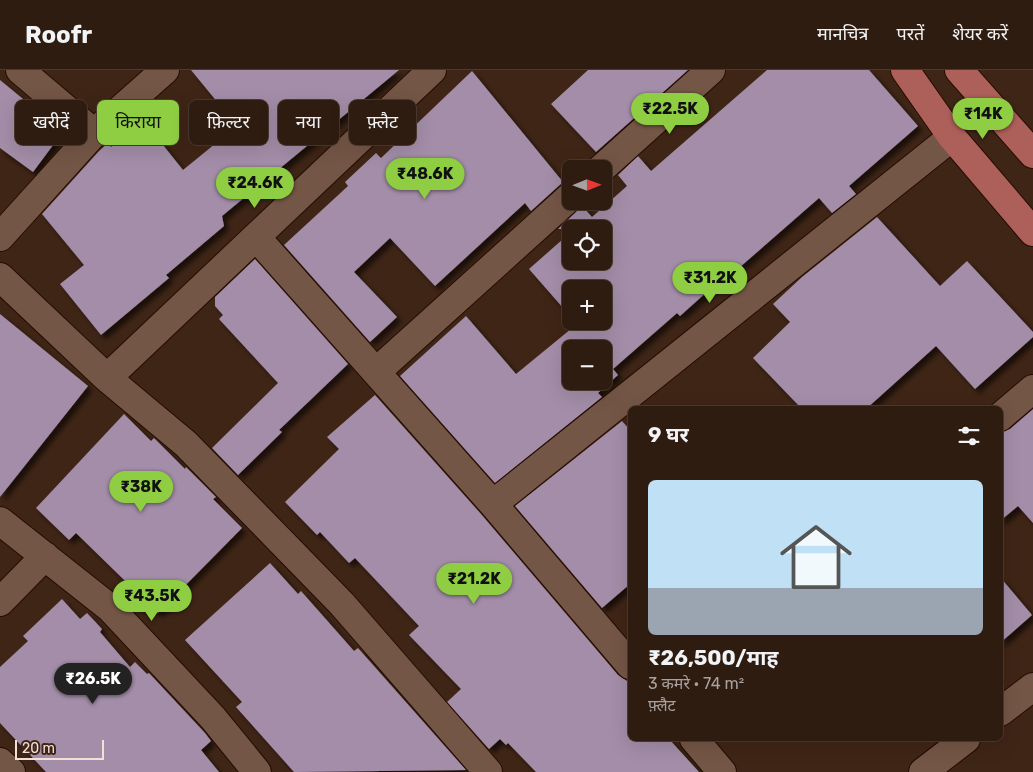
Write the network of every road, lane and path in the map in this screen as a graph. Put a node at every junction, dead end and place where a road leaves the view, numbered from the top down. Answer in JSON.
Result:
{"nodes":[{"id":1,"x":20,"y":70,"type":"edge"},
{"id":2,"x":165,"y":70,"type":"edge"},
{"id":3,"x":432,"y":70,"type":"edge"},
{"id":4,"x":711,"y":70,"type":"edge"},
{"id":5,"x":905,"y":70,"type":"edge"},
{"id":6,"x":961,"y":71,"type":"edge"},
{"id":7,"x":94,"y":133,"type":"junction"},
{"id":8,"x":952,"y":137,"type":"junction"},
{"id":9,"x":1033,"y":154,"type":"edge"},
{"id":10,"x":611,"y":160,"type":"edge"},
{"id":11,"x":562,"y":204,"type":"edge"},
{"id":12,"x":1033,"y":232,"type":"edge"},
{"id":13,"x":0,"y":237,"type":"edge"},
{"id":14,"x":256,"y":237,"type":"junction"},
{"id":15,"x":0,"y":277,"type":"edge"},
{"id":16,"x":376,"y":372,"type":"junction"},
{"id":17,"x":107,"y":378,"type":"junction"},
{"id":18,"x":1033,"y":389,"type":"edge"},
{"id":19,"x":638,"y":401,"type":"edge"},
{"id":20,"x":628,"y":408,"type":"edge"},
{"id":21,"x":1003,"y":414,"type":"edge"},
{"id":22,"x":493,"y":504,"type":"junction"},
{"id":23,"x":0,"y":522,"type":"edge"},
{"id":24,"x":45,"y":556,"type":"junction"},
{"id":25,"x":0,"y":602,"type":"edge"},
{"id":26,"x":628,"y":663,"type":"edge"},
{"id":27,"x":1033,"y":687,"type":"edge"},
{"id":28,"x":1003,"y":710,"type":"edge"},
{"id":29,"x":696,"y":741,"type":"edge"},
{"id":30,"x":963,"y":741,"type":"edge"},
{"id":31,"x":0,"y":762,"type":"edge"},
{"id":32,"x":11,"y":772,"type":"edge"},
{"id":33,"x":257,"y":772,"type":"edge"},
{"id":34,"x":488,"y":772,"type":"edge"},
{"id":35,"x":722,"y":772,"type":"edge"},
{"id":36,"x":923,"y":772,"type":"edge"}],
"edges":[{"from":1,"to":7,"type":"street"},
{"from":2,"to":7,"type":"street"},
{"from":3,"to":14,"type":"street"},
{"from":4,"to":10,"type":"street"},
{"from":5,"to":8,"type":"main road"},
{"from":6,"to":9,"type":"main road"},
{"from":7,"to":13,"type":"street"},
{"from":8,"to":12,"type":"main road"},
{"from":8,"to":19,"type":"street"},
{"from":11,"to":16,"type":"street"},
{"from":14,"to":16,"type":"street"},
{"from":14,"to":17,"type":"street"},
{"from":15,"to":17,"type":"street"},
{"from":16,"to":22,"type":"street"},
{"from":17,"to":34,"type":"street"},
{"from":18,"to":21,"type":"street"},
{"from":20,"to":22,"type":"street"},
{"from":22,"to":26,"type":"street"},
{"from":23,"to":24,"type":"street"},
{"from":24,"to":25,"type":"street"},
{"from":24,"to":33,"type":"street"},
{"from":27,"to":28,"type":"street"},
{"from":29,"to":35,"type":"street"},
{"from":30,"to":36,"type":"street"},
{"from":31,"to":32,"type":"street"}]}
